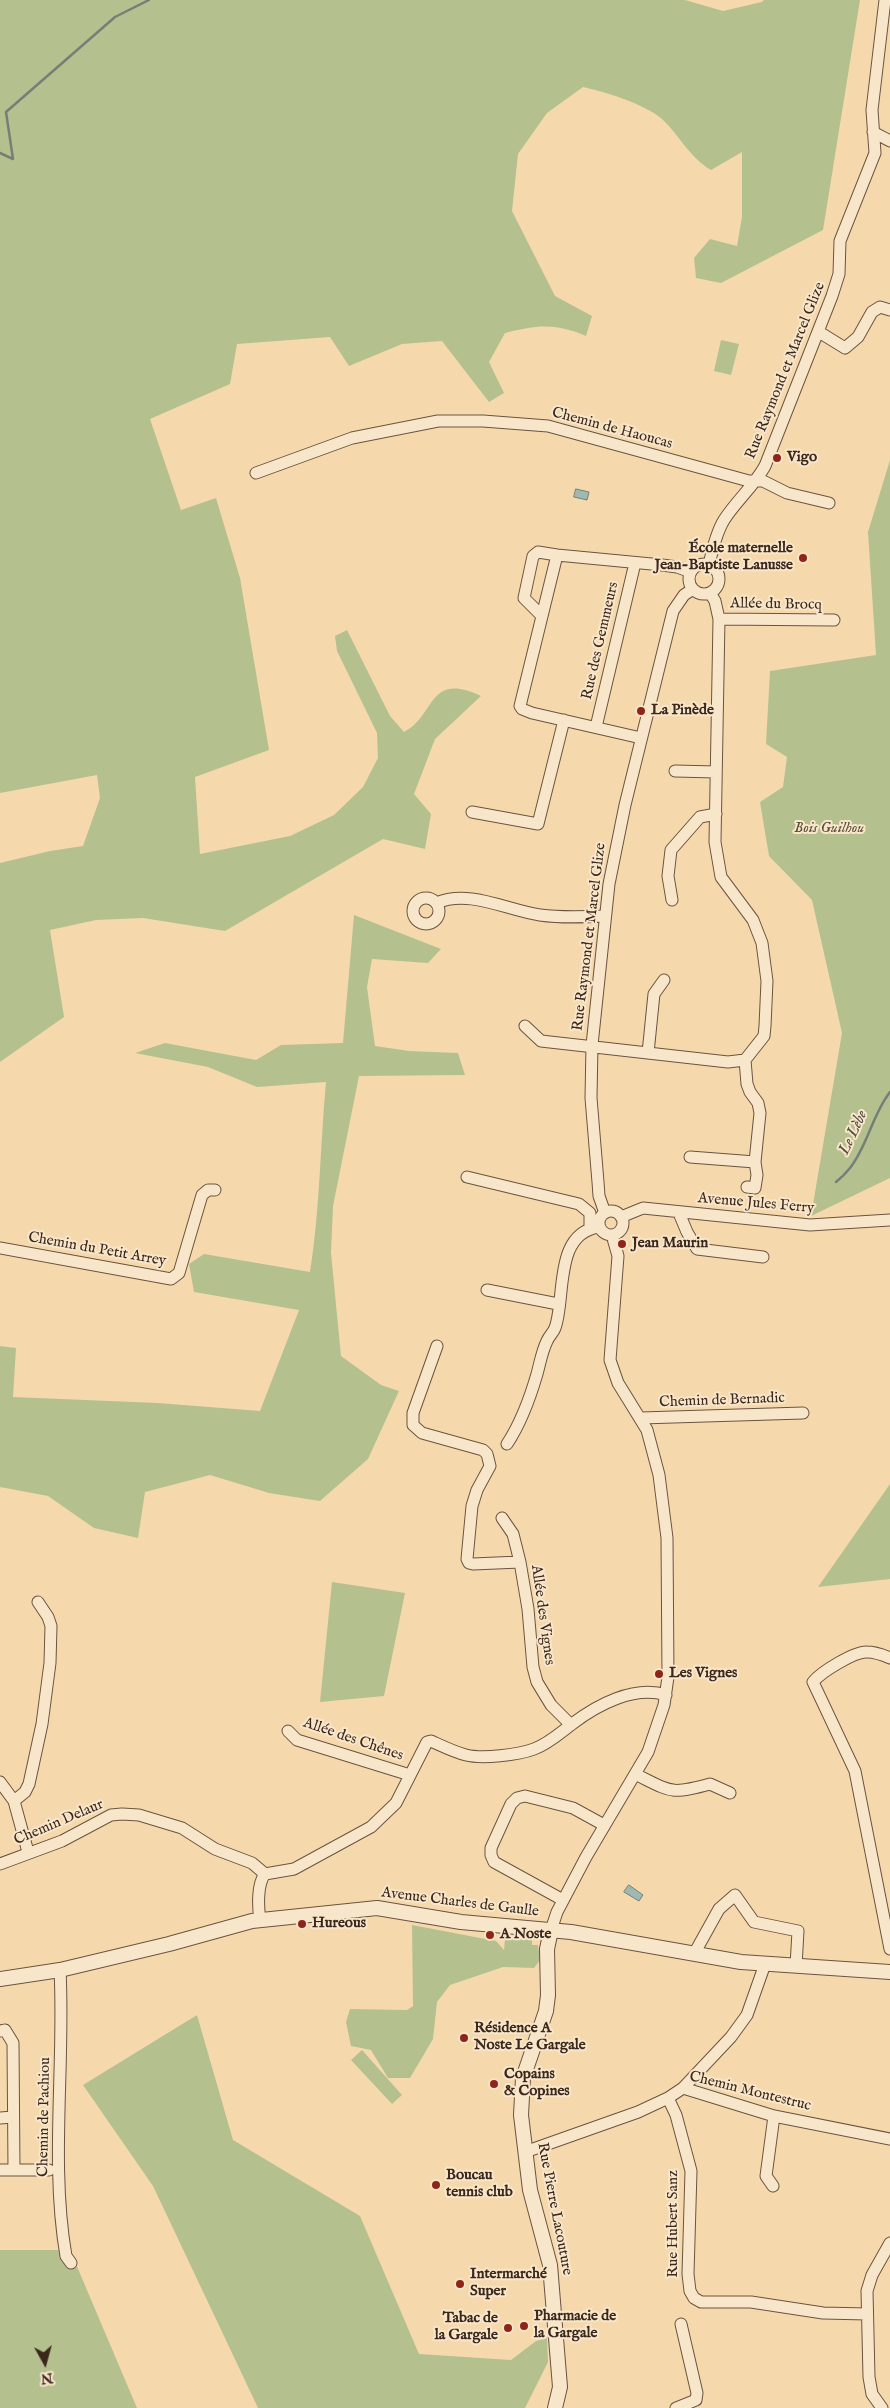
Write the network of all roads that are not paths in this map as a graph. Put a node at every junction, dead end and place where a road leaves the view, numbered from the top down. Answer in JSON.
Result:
{"nodes":[{"id":1,"x":885,"y":0,"type":"edge"},
{"id":2,"x":874,"y":132,"type":"junction"},
{"id":3,"x":890,"y":141,"type":"edge"},
{"id":4,"x":890,"y":148,"type":"edge"},
{"id":5,"x":875,"y":153,"type":"junction"},
{"id":6,"x":890,"y":310,"type":"edge"},
{"id":7,"x":819,"y":332,"type":"junction"},
{"id":8,"x":256,"y":474,"type":"dead end"},
{"id":9,"x":756,"y":482,"type":"junction"},
{"id":10,"x":829,"y":503,"type":"dead end"},
{"id":11,"x":556,"y":555,"type":"junction"},
{"id":12,"x":635,"y":562,"type":"junction"},
{"id":13,"x":709,"y":566,"type":"junction"},
{"id":14,"x":691,"y":572,"type":"junction"},
{"id":15,"x":693,"y":589,"type":"junction"},
{"id":16,"x":710,"y":593,"type":"junction"},
{"id":17,"x":541,"y":614,"type":"junction"},
{"id":18,"x":719,"y":619,"type":"junction"},
{"id":19,"x":834,"y":620,"type":"dead end"},
{"id":20,"x":564,"y":720,"type":"junction"},
{"id":21,"x":596,"y":727,"type":"junction"},
{"id":22,"x":641,"y":738,"type":"junction"},
{"id":23,"x":675,"y":771,"type":"dead end"},
{"id":24,"x":716,"y":772,"type":"junction"},
{"id":25,"x":472,"y":812,"type":"dead end"},
{"id":26,"x":716,"y":814,"type":"junction"},
{"id":27,"x":672,"y":900,"type":"dead end"},
{"id":28,"x":436,"y":902,"type":"dead end"},
{"id":29,"x":606,"y":916,"type":"junction"},
{"id":30,"x":664,"y":980,"type":"dead end"},
{"id":31,"x":524,"y":1026,"type":"dead end"},
{"id":32,"x":592,"y":1046,"type":"junction"},
{"id":33,"x":648,"y":1053,"type":"junction"},
{"id":34,"x":745,"y":1060,"type":"junction"},
{"id":35,"x":690,"y":1157,"type":"dead end"},
{"id":36,"x":755,"y":1162,"type":"junction"},
{"id":37,"x":467,"y":1177,"type":"dead end"},
{"id":38,"x":747,"y":1187,"type":"dead end"},
{"id":39,"x":215,"y":1190,"type":"dead end"},
{"id":40,"x":605,"y":1212,"type":"junction"},
{"id":41,"x":679,"y":1213,"type":"junction"},
{"id":42,"x":621,"y":1217,"type":"junction"},
{"id":43,"x":890,"y":1220,"type":"edge"},
{"id":44,"x":594,"y":1228,"type":"junction"},
{"id":45,"x":612,"y":1235,"type":"junction"},
{"id":46,"x":0,"y":1248,"type":"edge"},
{"id":47,"x":763,"y":1257,"type":"dead end"},
{"id":48,"x":487,"y":1290,"type":"dead end"},
{"id":49,"x":558,"y":1304,"type":"junction"},
{"id":50,"x":437,"y":1346,"type":"dead end"},
{"id":51,"x":803,"y":1413,"type":"dead end"},
{"id":52,"x":641,"y":1418,"type":"junction"},
{"id":53,"x":507,"y":1444,"type":"dead end"},
{"id":54,"x":502,"y":1518,"type":"dead end"},
{"id":55,"x":520,"y":1562,"type":"junction"},
{"id":56,"x":38,"y":1602,"type":"dead end"},
{"id":57,"x":890,"y":1658,"type":"edge"},
{"id":58,"x":666,"y":1695,"type":"junction"},
{"id":59,"x":571,"y":1725,"type":"junction"},
{"id":60,"x":288,"y":1731,"type":"dead end"},
{"id":61,"x":635,"y":1774,"type":"junction"},
{"id":62,"x":410,"y":1776,"type":"junction"},
{"id":63,"x":0,"y":1782,"type":"edge"},
{"id":64,"x":730,"y":1793,"type":"dead end"},
{"id":65,"x":14,"y":1801,"type":"junction"},
{"id":66,"x":604,"y":1825,"type":"junction"},
{"id":67,"x":28,"y":1852,"type":"junction"},
{"id":68,"x":0,"y":1864,"type":"edge"},
{"id":69,"x":265,"y":1874,"type":"junction"},
{"id":70,"x":563,"y":1900,"type":"junction"},
{"id":71,"x":260,"y":1920,"type":"junction"},
{"id":72,"x":551,"y":1930,"type":"junction"},
{"id":73,"x":890,"y":1949,"type":"edge"},
{"id":74,"x":694,"y":1954,"type":"junction"},
{"id":75,"x":765,"y":1964,"type":"junction"},
{"id":76,"x":796,"y":1966,"type":"junction"},
{"id":77,"x":60,"y":1970,"type":"junction"},
{"id":78,"x":890,"y":1972,"type":"edge"},
{"id":79,"x":0,"y":1979,"type":"edge"},
{"id":80,"x":0,"y":2030,"type":"edge"},
{"id":81,"x":682,"y":2088,"type":"junction"},
{"id":82,"x":668,"y":2098,"type":"junction"},
{"id":83,"x":774,"y":2116,"type":"junction"},
{"id":84,"x":13,"y":2117,"type":"junction"},
{"id":85,"x":0,"y":2118,"type":"edge"},
{"id":86,"x":890,"y":2139,"type":"edge"},
{"id":87,"x":525,"y":2152,"type":"junction"},
{"id":88,"x":0,"y":2170,"type":"edge"},
{"id":89,"x":14,"y":2170,"type":"junction"},
{"id":90,"x":49,"y":2170,"type":"dead end"},
{"id":91,"x":773,"y":2186,"type":"dead end"},
{"id":92,"x":890,"y":2243,"type":"edge"},
{"id":93,"x":71,"y":2263,"type":"dead end"},
{"id":94,"x":867,"y":2314,"type":"junction"},
{"id":95,"x":681,"y":2324,"type":"dead end"},
{"id":96,"x":555,"y":2408,"type":"edge"},
{"id":97,"x":676,"y":2408,"type":"edge"},
{"id":98,"x":882,"y":2408,"type":"edge"}],
"edges":[{"from":1,"to":2,"type":"street","name":"Rue Raymond et Marcel Glize"},
{"from":2,"to":3,"type":"street"},
{"from":2,"to":5,"type":"street","name":"Rue Raymond et Marcel Glize"},
{"from":4,"to":5,"type":"street"},
{"from":5,"to":7,"type":"street","name":"Rue Raymond et Marcel Glize"},
{"from":6,"to":7,"type":"street"},
{"from":7,"to":9,"type":"street","name":"Rue Raymond et Marcel Glize"},
{"from":8,"to":9,"type":"street","name":"Chemin de Haoucas"},
{"from":9,"to":10,"type":"street","name":"Chemin de Haoucas"},
{"from":9,"to":13,"type":"street","name":"Rue Raymond et Marcel Glize"},
{"from":11,"to":12,"type":"street"},
{"from":11,"to":17,"type":"street"},
{"from":11,"to":17,"type":"street"},
{"from":12,"to":14,"type":"street"},
{"from":12,"to":21,"type":"street","name":"Rue des Gemmeurs"},
{"from":13,"to":14,"type":"street"},
{"from":13,"to":16,"type":"street"},
{"from":14,"to":15,"type":"street"},
{"from":15,"to":16,"type":"street"},
{"from":15,"to":22,"type":"street","name":"Rue Raymond et Marcel Glize"},
{"from":16,"to":18,"type":"street"},
{"from":17,"to":20,"type":"street"},
{"from":18,"to":19,"type":"street","name":"Allée du Brocq"},
{"from":18,"to":24,"type":"street"},
{"from":20,"to":21,"type":"street"},
{"from":20,"to":25,"type":"street"},
{"from":21,"to":22,"type":"street"},
{"from":22,"to":29,"type":"street","name":"Rue Raymond et Marcel Glize"},
{"from":23,"to":24,"type":"street"},
{"from":24,"to":26,"type":"street"},
{"from":26,"to":27,"type":"street"},
{"from":26,"to":34,"type":"street"},
{"from":28,"to":29,"type":"street"},
{"from":29,"to":32,"type":"street","name":"Rue Raymond et Marcel Glize"},
{"from":30,"to":33,"type":"street"},
{"from":31,"to":32,"type":"street"},
{"from":32,"to":33,"type":"street"},
{"from":32,"to":40,"type":"street","name":"Rue Raymond et Marcel Glize"},
{"from":33,"to":34,"type":"street"},
{"from":34,"to":36,"type":"street"},
{"from":35,"to":36,"type":"street"},
{"from":36,"to":38,"type":"street"},
{"from":37,"to":44,"type":"street"},
{"from":39,"to":46,"type":"street","name":"Chemin du Petit Arrey"},
{"from":40,"to":42,"type":"street"},
{"from":40,"to":44,"type":"street"},
{"from":41,"to":42,"type":"street","name":"Avenue Jules Ferry"},
{"from":41,"to":43,"type":"street","name":"Avenue Jules Ferry"},
{"from":41,"to":47,"type":"street"},
{"from":42,"to":45,"type":"street"},
{"from":44,"to":45,"type":"street"},
{"from":44,"to":49,"type":"street"},
{"from":45,"to":52,"type":"street"},
{"from":48,"to":49,"type":"street"},
{"from":49,"to":53,"type":"street"},
{"from":50,"to":55,"type":"street"},
{"from":51,"to":52,"type":"street","name":"Chemin de Bernadic"},
{"from":52,"to":58,"type":"street"},
{"from":54,"to":55,"type":"street","name":"Allée des Vignes"},
{"from":55,"to":59,"type":"street","name":"Allée des Vignes"},
{"from":56,"to":65,"type":"street"},
{"from":57,"to":73,"type":"street"},
{"from":58,"to":59,"type":"street"},
{"from":58,"to":61,"type":"street"},
{"from":59,"to":62,"type":"street"},
{"from":60,"to":62,"type":"street","name":"Allée des Chênes"},
{"from":61,"to":64,"type":"street"},
{"from":61,"to":66,"type":"street"},
{"from":62,"to":69,"type":"street"},
{"from":63,"to":65,"type":"street"},
{"from":65,"to":67,"type":"street"},
{"from":66,"to":70,"type":"street"},
{"from":66,"to":70,"type":"street"},
{"from":67,"to":68,"type":"street","name":"Chemin Delaur"},
{"from":67,"to":69,"type":"street","name":"Chemin Delaur"},
{"from":69,"to":71,"type":"street"},
{"from":70,"to":72,"type":"street"},
{"from":71,"to":72,"type":"street","name":"Avenue Charles de Gaulle"},
{"from":71,"to":77,"type":"street","name":"Avenue Charles de Gaulle"},
{"from":72,"to":74,"type":"street","name":"Avenue Charles de Gaulle"},
{"from":72,"to":87,"type":"street","name":"Rue Pierre Lacouture"},
{"from":74,"to":75,"type":"street","name":"Avenue Charles de Gaulle"},
{"from":74,"to":76,"type":"street"},
{"from":75,"to":76,"type":"street","name":"Avenue Charles de Gaulle"},
{"from":75,"to":81,"type":"street"},
{"from":76,"to":78,"type":"street","name":"Avenue Charles de Gaulle"},
{"from":77,"to":79,"type":"street","name":"Avenue Charles de Gaulle"},
{"from":77,"to":93,"type":"street","name":"Chemin de Pachiou"},
{"from":80,"to":84,"type":"street"},
{"from":81,"to":82,"type":"street","name":"Chemin Montestruc"},
{"from":81,"to":83,"type":"street","name":"Chemin Montestruc"},
{"from":82,"to":87,"type":"street","name":"Chemin Montestruc"},
{"from":82,"to":94,"type":"street","name":"Rue Hubert Sanz"},
{"from":83,"to":86,"type":"street","name":"Chemin Montestruc"},
{"from":83,"to":91,"type":"street"},
{"from":84,"to":85,"type":"street"},
{"from":84,"to":89,"type":"street"},
{"from":87,"to":96,"type":"street","name":"Rue Pierre Lacouture"},
{"from":88,"to":89,"type":"street"},
{"from":89,"to":90,"type":"street"},
{"from":92,"to":94,"type":"street"},
{"from":94,"to":98,"type":"street"},
{"from":95,"to":97,"type":"street"}]}
